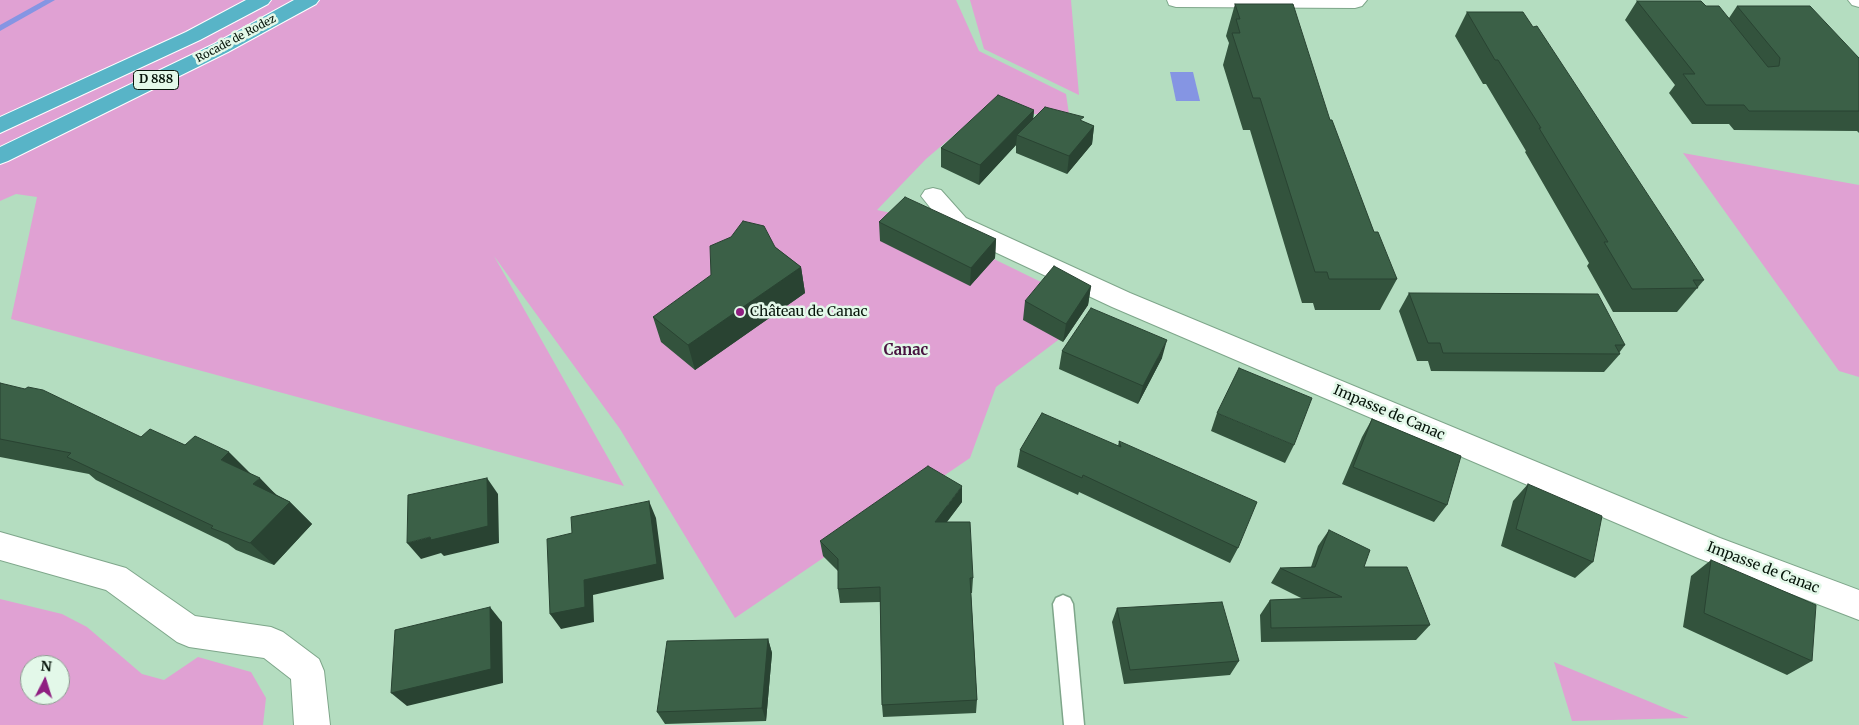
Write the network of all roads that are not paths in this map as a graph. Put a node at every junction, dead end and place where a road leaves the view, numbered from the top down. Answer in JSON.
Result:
{"nodes":[{"id":1,"x":262,"y":0,"type":"edge"},
{"id":2,"x":309,"y":0,"type":"edge"},
{"id":3,"x":1357,"y":0,"type":"edge"},
{"id":4,"x":1176,"y":1,"type":"edge"},
{"id":5,"x":0,"y":126,"type":"edge"},
{"id":6,"x":0,"y":156,"type":"edge"},
{"id":7,"x":933,"y":196,"type":"dead end"},
{"id":8,"x":0,"y":546,"type":"edge"},
{"id":9,"x":1063,"y":604,"type":"dead end"},
{"id":10,"x":1859,"y":605,"type":"edge"},
{"id":11,"x":312,"y":725,"type":"edge"},
{"id":12,"x":1074,"y":725,"type":"edge"}],
"edges":[{"from":1,"to":5,"type":"highway","name":"Rocade de Rodez","number":"D 888"},
{"from":2,"to":6,"type":"highway","name":"Rocade de Rodez","number":"D 888"},
{"from":3,"to":4,"type":"street"},
{"from":7,"to":10,"type":"street","name":"Impasse de Canac"},
{"from":8,"to":11,"type":"street"},
{"from":9,"to":12,"type":"lane"}]}
